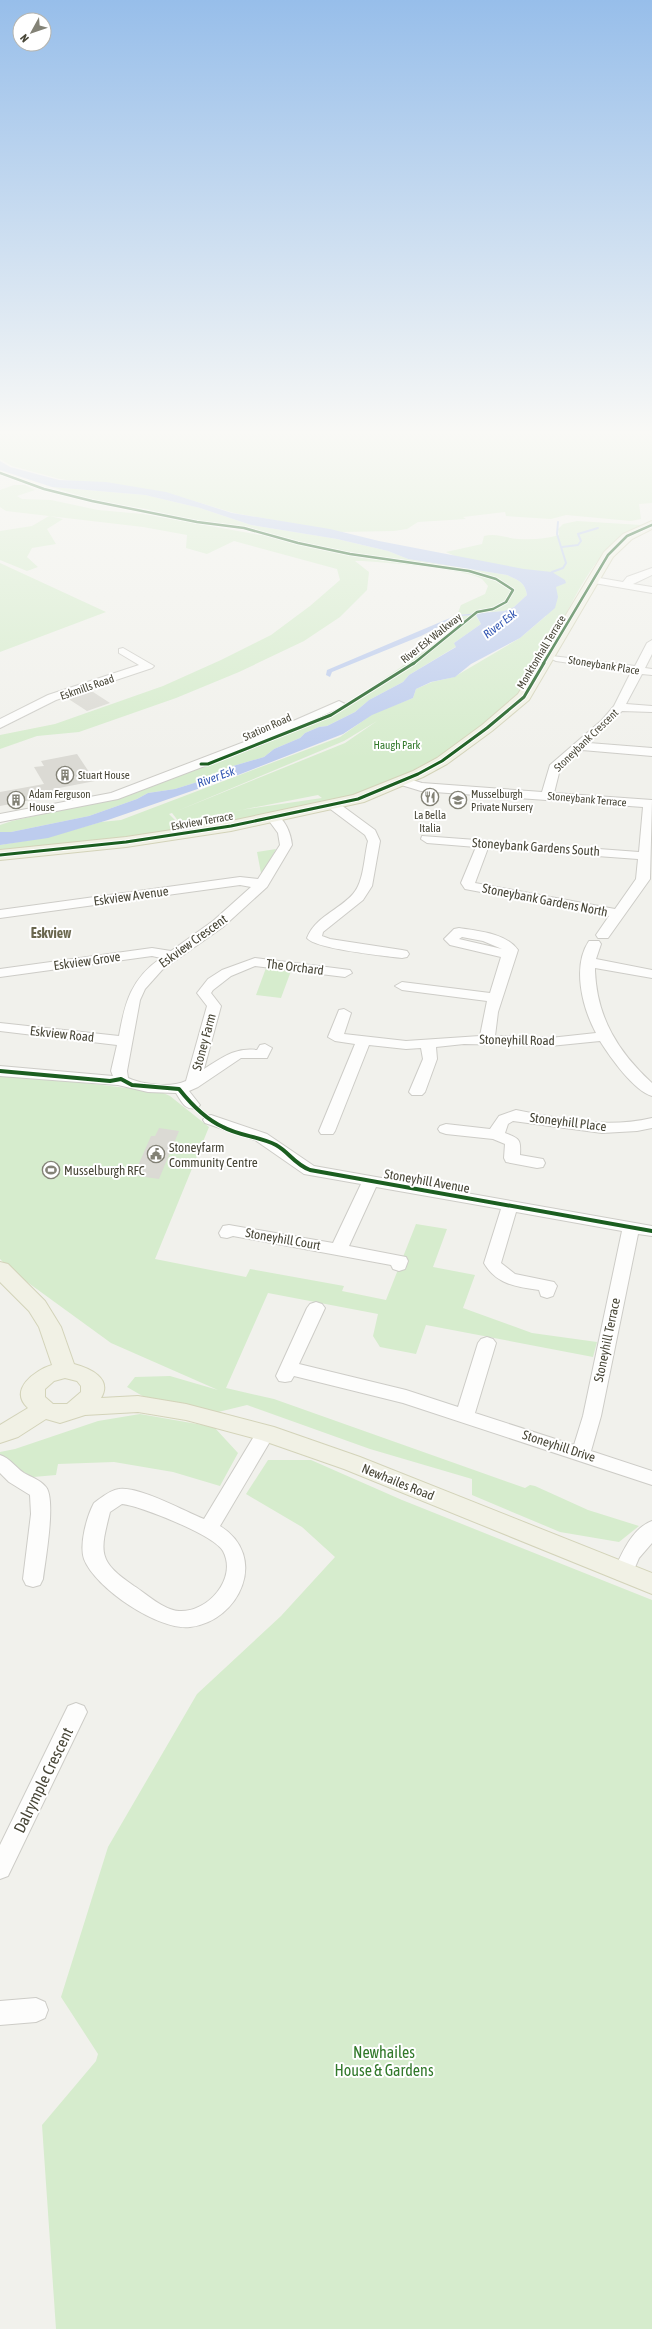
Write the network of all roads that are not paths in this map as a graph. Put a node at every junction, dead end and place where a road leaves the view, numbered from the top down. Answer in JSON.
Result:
{"nodes":[{"id":1,"x":620,"y":542,"type":"edge"},
{"id":2,"x":652,"y":571,"type":"edge"},
{"id":3,"x":594,"y":580,"type":"junction"},
{"id":4,"x":626,"y":585,"type":"junction"},
{"id":5,"x":652,"y":590,"type":"edge"},
{"id":6,"x":652,"y":643,"type":"edge"},
{"id":7,"x":122,"y":651,"type":"dead end"},
{"id":8,"x":556,"y":658,"type":"dead end"},
{"id":9,"x":639,"y":671,"type":"junction"},
{"id":10,"x":652,"y":672,"type":"edge"},
{"id":11,"x":339,"y":704,"type":"dead end"},
{"id":12,"x":619,"y":707,"type":"junction"},
{"id":13,"x":652,"y":709,"type":"edge"},
{"id":14,"x":0,"y":724,"type":"edge"},
{"id":15,"x":580,"y":746,"type":"junction"},
{"id":16,"x":652,"y":752,"type":"edge"},
{"id":17,"x":402,"y":781,"type":"junction"},
{"id":18,"x":547,"y":796,"type":"junction"},
{"id":19,"x":651,"y":804,"type":"edge"},
{"id":20,"x":333,"y":805,"type":"junction"},
{"id":21,"x":0,"y":818,"type":"edge"},
{"id":22,"x":273,"y":818,"type":"junction"},
{"id":23,"x":427,"y":839,"type":"dead end"},
{"id":24,"x":483,"y":844,"type":"junction"},
{"id":25,"x":0,"y":855,"type":"edge"},
{"id":26,"x":645,"y":856,"type":"junction"},
{"id":27,"x":262,"y":884,"type":"junction"},
{"id":28,"x":0,"y":914,"type":"edge"},
{"id":29,"x":618,"y":914,"type":"junction"},
{"id":30,"x":402,"y":954,"type":"dead end"},
{"id":31,"x":173,"y":955,"type":"junction"},
{"id":32,"x":508,"y":955,"type":"dead end"},
{"id":33,"x":588,"y":962,"type":"junction"},
{"id":34,"x":246,"y":964,"type":"joint"},
{"id":35,"x":0,"y":973,"type":"edge"},
{"id":36,"x":345,"y":973,"type":"dead end"},
{"id":37,"x":652,"y":974,"type":"edge"},
{"id":38,"x":402,"y":986,"type":"dead end"},
{"id":39,"x":496,"y":998,"type":"junction"},
{"id":40,"x":344,"y":1012,"type":"dead end"},
{"id":41,"x":0,"y":1028,"type":"edge"},
{"id":42,"x":605,"y":1036,"type":"junction"},
{"id":43,"x":487,"y":1040,"type":"junction"},
{"id":44,"x":125,"y":1041,"type":"junction"},
{"id":45,"x":363,"y":1041,"type":"junction"},
{"id":46,"x":428,"y":1044,"type":"junction"},
{"id":47,"x":265,"y":1048,"type":"dead end"},
{"id":48,"x":0,"y":1070,"type":"edge"},
{"id":49,"x":652,"y":1072,"type":"edge"},
{"id":50,"x":636,"y":1076,"type":"junction"},
{"id":51,"x":121,"y":1079,"type":"junction"},
{"id":52,"x":187,"y":1087,"type":"junction"},
{"id":53,"x":417,"y":1092,"type":"dead end"},
{"id":54,"x":652,"y":1092,"type":"edge"},
{"id":55,"x":192,"y":1106,"type":"dead end"},
{"id":56,"x":211,"y":1120,"type":"dead end"},
{"id":57,"x":652,"y":1123,"type":"edge"},
{"id":58,"x":446,"y":1129,"type":"dead end"},
{"id":59,"x":327,"y":1131,"type":"dead end"},
{"id":60,"x":496,"y":1135,"type":"junction"},
{"id":61,"x":537,"y":1163,"type":"dead end"},
{"id":62,"x":371,"y":1181,"type":"junction"},
{"id":63,"x":510,"y":1206,"type":"junction"},
{"id":64,"x":631,"y":1227,"type":"junction"},
{"id":65,"x":652,"y":1231,"type":"edge"},
{"id":66,"x":227,"y":1233,"type":"dead end"},
{"id":67,"x":339,"y":1249,"type":"junction"},
{"id":68,"x":399,"y":1265,"type":"dead end"},
{"id":69,"x":0,"y":1269,"type":"edge"},
{"id":70,"x":547,"y":1292,"type":"dead end"},
{"id":71,"x":316,"y":1308,"type":"dead end"},
{"id":72,"x":487,"y":1343,"type":"dead end"},
{"id":73,"x":66,"y":1370,"type":"junction"},
{"id":74,"x":92,"y":1383,"type":"junction"},
{"id":75,"x":138,"y":1404,"type":"junction"},
{"id":76,"x":82,"y":1407,"type":"junction"},
{"id":77,"x":43,"y":1410,"type":"junction"},
{"id":78,"x":465,"y":1416,"type":"junction"},
{"id":79,"x":266,"y":1433,"type":"junction"},
{"id":80,"x":0,"y":1434,"type":"edge"},
{"id":81,"x":581,"y":1453,"type":"junction"},
{"id":82,"x":0,"y":1462,"type":"edge"},
{"id":83,"x":652,"y":1478,"type":"edge"},
{"id":84,"x":208,"y":1529,"type":"junction"},
{"id":85,"x":652,"y":1529,"type":"edge"},
{"id":86,"x":623,"y":1573,"type":"junction"},
{"id":87,"x":33,"y":1579,"type":"dead end"},
{"id":88,"x":652,"y":1584,"type":"edge"},
{"id":89,"x":77,"y":1712,"type":"dead end"},
{"id":90,"x":0,"y":1869,"type":"edge"},
{"id":91,"x":36,"y":2010,"type":"dead end"},
{"id":92,"x":0,"y":2013,"type":"edge"}],
"edges":[{"from":1,"to":3,"type":"main road","name":"Monktonhall Terrace"},
{"from":2,"to":4,"type":"street"},
{"from":3,"to":4,"type":"street"},
{"from":3,"to":17,"type":"main road","name":"Monktonhall Terrace"},
{"from":4,"to":5,"type":"street"},
{"from":6,"to":9,"type":"street","name":"Stoneybank Crescent"},
{"from":7,"to":14,"type":"street","name":"Eskmills Road"},
{"from":8,"to":9,"type":"street","name":"Stoneybank Place"},
{"from":9,"to":10,"type":"street","name":"Stoneybank Place"},
{"from":9,"to":12,"type":"street","name":"Stoneybank Crescent"},
{"from":11,"to":21,"type":"street","name":"Station Road"},
{"from":12,"to":13,"type":"street"},
{"from":12,"to":15,"type":"street","name":"Stoneybank Crescent"},
{"from":15,"to":16,"type":"street"},
{"from":15,"to":18,"type":"street","name":"Stoneybank Crescent"},
{"from":17,"to":18,"type":"street","name":"Stoneybank Terrace"},
{"from":17,"to":20,"type":"main road","name":"Eskview Terrace"},
{"from":18,"to":19,"type":"street","name":"Stoneybank Terrace"},
{"from":19,"to":26,"type":"street"},
{"from":20,"to":22,"type":"main road","name":"Eskview Terrace"},
{"from":20,"to":30,"type":"street"},
{"from":22,"to":25,"type":"main road","name":"Eskview Terrace"},
{"from":22,"to":27,"type":"street","name":"Eskview Crescent"},
{"from":23,"to":24,"type":"street","name":"Stoneybank Gardens South"},
{"from":24,"to":26,"type":"street","name":"Stoneybank Gardens South"},
{"from":24,"to":29,"type":"street","name":"Stoneybank Gardens North"},
{"from":26,"to":29,"type":"street"},
{"from":27,"to":28,"type":"street","name":"Eskview Avenue"},
{"from":27,"to":31,"type":"street","name":"Eskview Crescent"},
{"from":29,"to":33,"type":"street"},
{"from":31,"to":35,"type":"street","name":"Eskview Grove"},
{"from":31,"to":44,"type":"street","name":"Eskview Crescent"},
{"from":32,"to":39,"type":"street"},
{"from":33,"to":37,"type":"street"},
{"from":33,"to":42,"type":"street"},
{"from":34,"to":36,"type":"street","name":"The Orchard"},
{"from":34,"to":52,"type":"street","name":"Stoney Farm"},
{"from":38,"to":39,"type":"street"},
{"from":39,"to":43,"type":"street"},
{"from":40,"to":45,"type":"street","name":"Stoneyhill Road"},
{"from":41,"to":44,"type":"street","name":"Eskview Road"},
{"from":42,"to":43,"type":"street","name":"Stoneyhill Road"},
{"from":42,"to":50,"type":"street"},
{"from":43,"to":46,"type":"street","name":"Stoneyhill Road"},
{"from":44,"to":51,"type":"street","name":"Eskview Crescent"},
{"from":45,"to":46,"type":"street","name":"Stoneyhill Road"},
{"from":45,"to":59,"type":"street"},
{"from":46,"to":53,"type":"street"},
{"from":47,"to":52,"type":"street"},
{"from":48,"to":51,"type":"street"},
{"from":49,"to":50,"type":"street"},
{"from":50,"to":54,"type":"street"},
{"from":51,"to":52,"type":"street"},
{"from":52,"to":55,"type":"street"},
{"from":56,"to":62,"type":"street","name":"Stoneyhill Avenue"},
{"from":57,"to":60,"type":"street","name":"Stoneyhill Place"},
{"from":58,"to":60,"type":"street"},
{"from":60,"to":61,"type":"street"},
{"from":62,"to":63,"type":"street","name":"Stoneyhill Avenue"},
{"from":62,"to":67,"type":"street","name":"Stoneyhill Court"},
{"from":63,"to":64,"type":"street","name":"Stoneyhill Avenue"},
{"from":63,"to":70,"type":"street"},
{"from":64,"to":65,"type":"street","name":"Stoneyhill Avenue"},
{"from":64,"to":81,"type":"street","name":"Stoneyhill Terrace"},
{"from":66,"to":67,"type":"street","name":"Stoneyhill Court"},
{"from":67,"to":68,"type":"street","name":"Stoneyhill Court"},
{"from":69,"to":73,"type":"main road"},
{"from":71,"to":78,"type":"street","name":"Stoneyhill Drive"},
{"from":72,"to":78,"type":"street"},
{"from":73,"to":74,"type":"main road","name":"Newhailes Road"},
{"from":73,"to":77,"type":"main road"},
{"from":74,"to":75,"type":"main road","name":"Newhailes Road"},
{"from":74,"to":76,"type":"main road"},
{"from":75,"to":76,"type":"main road","name":"Newhailes Road"},
{"from":75,"to":79,"type":"main road","name":"Newhailes Road"},
{"from":76,"to":77,"type":"main road","name":"Newhailes Road"},
{"from":77,"to":80,"type":"main road"},
{"from":78,"to":81,"type":"street","name":"Stoneyhill Drive"},
{"from":79,"to":84,"type":"street"},
{"from":79,"to":86,"type":"main road","name":"Newhailes Road"},
{"from":81,"to":83,"type":"street","name":"Stoneyhill Drive"},
{"from":82,"to":87,"type":"street"},
{"from":84,"to":84,"type":"street"},
{"from":85,"to":86,"type":"street"},
{"from":86,"to":88,"type":"main road","name":"Newhailes Road"},
{"from":89,"to":90,"type":"street","name":"Dalrymple Crescent"},
{"from":91,"to":92,"type":"street"}]}
